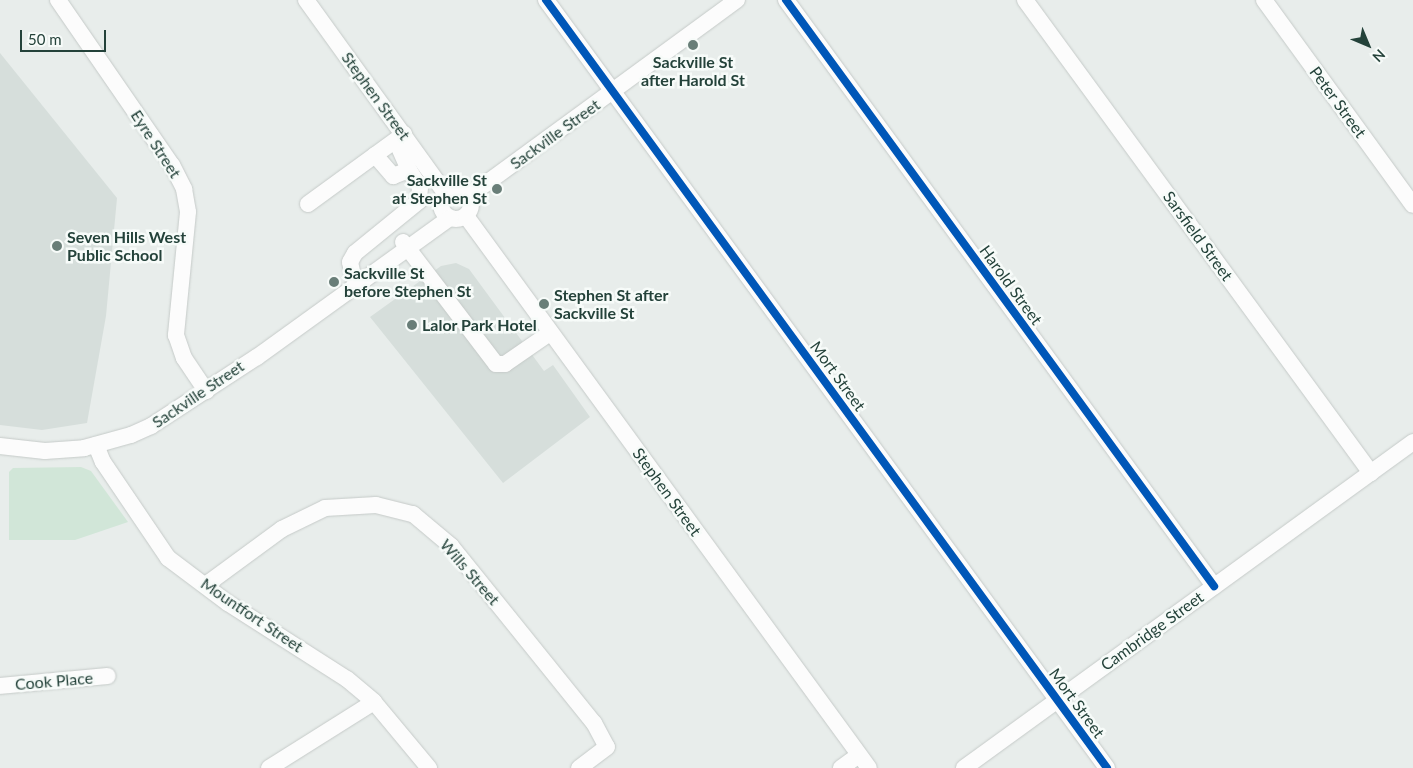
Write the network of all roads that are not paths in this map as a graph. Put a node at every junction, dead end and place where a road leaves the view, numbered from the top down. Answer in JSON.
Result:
{"nodes":[{"id":1,"x":58,"y":0,"type":"edge"},
{"id":2,"x":306,"y":0,"type":"edge"},
{"id":3,"x":546,"y":0,"type":"edge"},
{"id":4,"x":737,"y":0,"type":"edge"},
{"id":5,"x":786,"y":0,"type":"edge"},
{"id":6,"x":1025,"y":0,"type":"edge"},
{"id":7,"x":1264,"y":0,"type":"edge"},
{"id":8,"x":614,"y":92,"type":"junction"},
{"id":9,"x":400,"y":137,"type":"junction"},
{"id":10,"x":375,"y":155,"type":"junction"},
{"id":11,"x":409,"y":170,"type":"junction"},
{"id":12,"x":445,"y":193,"type":"junction"},
{"id":13,"x":469,"y":196,"type":"junction"},
{"id":14,"x":308,"y":204,"type":"dead end"},
{"id":15,"x":1413,"y":205,"type":"edge"},
{"id":16,"x":446,"y":214,"type":"junction"},
{"id":17,"x":466,"y":216,"type":"junction"},
{"id":18,"x":406,"y":245,"type":"junction"},
{"id":19,"x":353,"y":276,"type":"junction"},
{"id":20,"x":550,"y":332,"type":"junction"},
{"id":21,"x":249,"y":359,"type":"junction"},
{"id":22,"x":206,"y":390,"type":"junction"},
{"id":23,"x":1413,"y":442,"type":"edge"},
{"id":24,"x":96,"y":445,"type":"junction"},
{"id":25,"x":0,"y":446,"type":"edge"},
{"id":26,"x":1371,"y":473,"type":"junction"},
{"id":27,"x":207,"y":584,"type":"junction"},
{"id":28,"x":1214,"y":586,"type":"junction"},
{"id":29,"x":108,"y":676,"type":"dead end"},
{"id":30,"x":0,"y":686,"type":"edge"},
{"id":31,"x":1058,"y":700,"type":"junction"},
{"id":32,"x":374,"y":702,"type":"junction"},
{"id":33,"x":864,"y":762,"type":"edge"},
{"id":34,"x":269,"y":768,"type":"edge"},
{"id":35,"x":429,"y":768,"type":"edge"},
{"id":36,"x":579,"y":768,"type":"edge"},
{"id":37,"x":841,"y":768,"type":"edge"},
{"id":38,"x":964,"y":768,"type":"edge"},
{"id":39,"x":1107,"y":768,"type":"edge"}],
"edges":[{"from":1,"to":22,"type":"street","name":"Eyre Street"},
{"from":2,"to":9,"type":"street","name":"Stephen Street"},
{"from":3,"to":8,"type":"street","name":"Mort Street"},
{"from":4,"to":8,"type":"street","name":"Sackville Street"},
{"from":5,"to":28,"type":"street","name":"Harold Street"},
{"from":6,"to":26,"type":"street","name":"Sarsfield Street"},
{"from":7,"to":15,"type":"street","name":"Peter Street"},
{"from":8,"to":13,"type":"street","name":"Sackville Street"},
{"from":8,"to":31,"type":"street","name":"Mort Street"},
{"from":9,"to":10,"type":"street"},
{"from":9,"to":11,"type":"street"},
{"from":9,"to":12,"type":"street","name":"Stephen Street"},
{"from":10,"to":11,"type":"street"},
{"from":10,"to":14,"type":"street"},
{"from":11,"to":19,"type":"street"},
{"from":12,"to":13,"type":"street"},
{"from":12,"to":16,"type":"street"},
{"from":13,"to":17,"type":"street"},
{"from":16,"to":17,"type":"street"},
{"from":16,"to":18,"type":"street","name":"Sackville Street"},
{"from":17,"to":20,"type":"street","name":"Stephen Street"},
{"from":18,"to":19,"type":"street","name":"Sackville Street"},
{"from":18,"to":20,"type":"street"},
{"from":18,"to":21,"type":"street","name":"Sackville Street"},
{"from":19,"to":21,"type":"street","name":"Sackville Street"},
{"from":20,"to":33,"type":"street","name":"Stephen Street"},
{"from":21,"to":22,"type":"street","name":"Sackville Street"},
{"from":22,"to":24,"type":"street","name":"Sackville Street"},
{"from":23,"to":26,"type":"street","name":"Cambridge Street"},
{"from":24,"to":25,"type":"street","name":"Sackville Street"},
{"from":24,"to":27,"type":"street","name":"Mountfort Street"},
{"from":26,"to":28,"type":"street","name":"Cambridge Street"},
{"from":27,"to":32,"type":"street","name":"Mountfort Street"},
{"from":27,"to":36,"type":"street","name":"Wills Street"},
{"from":28,"to":31,"type":"street","name":"Cambridge Street"},
{"from":29,"to":30,"type":"street","name":"Cook Place"},
{"from":31,"to":38,"type":"street","name":"Cambridge Street"},
{"from":31,"to":39,"type":"street","name":"Mort Street"},
{"from":32,"to":34,"type":"street"},
{"from":32,"to":35,"type":"street","name":"Mountfort Street"},
{"from":33,"to":37,"type":"street"}]}
